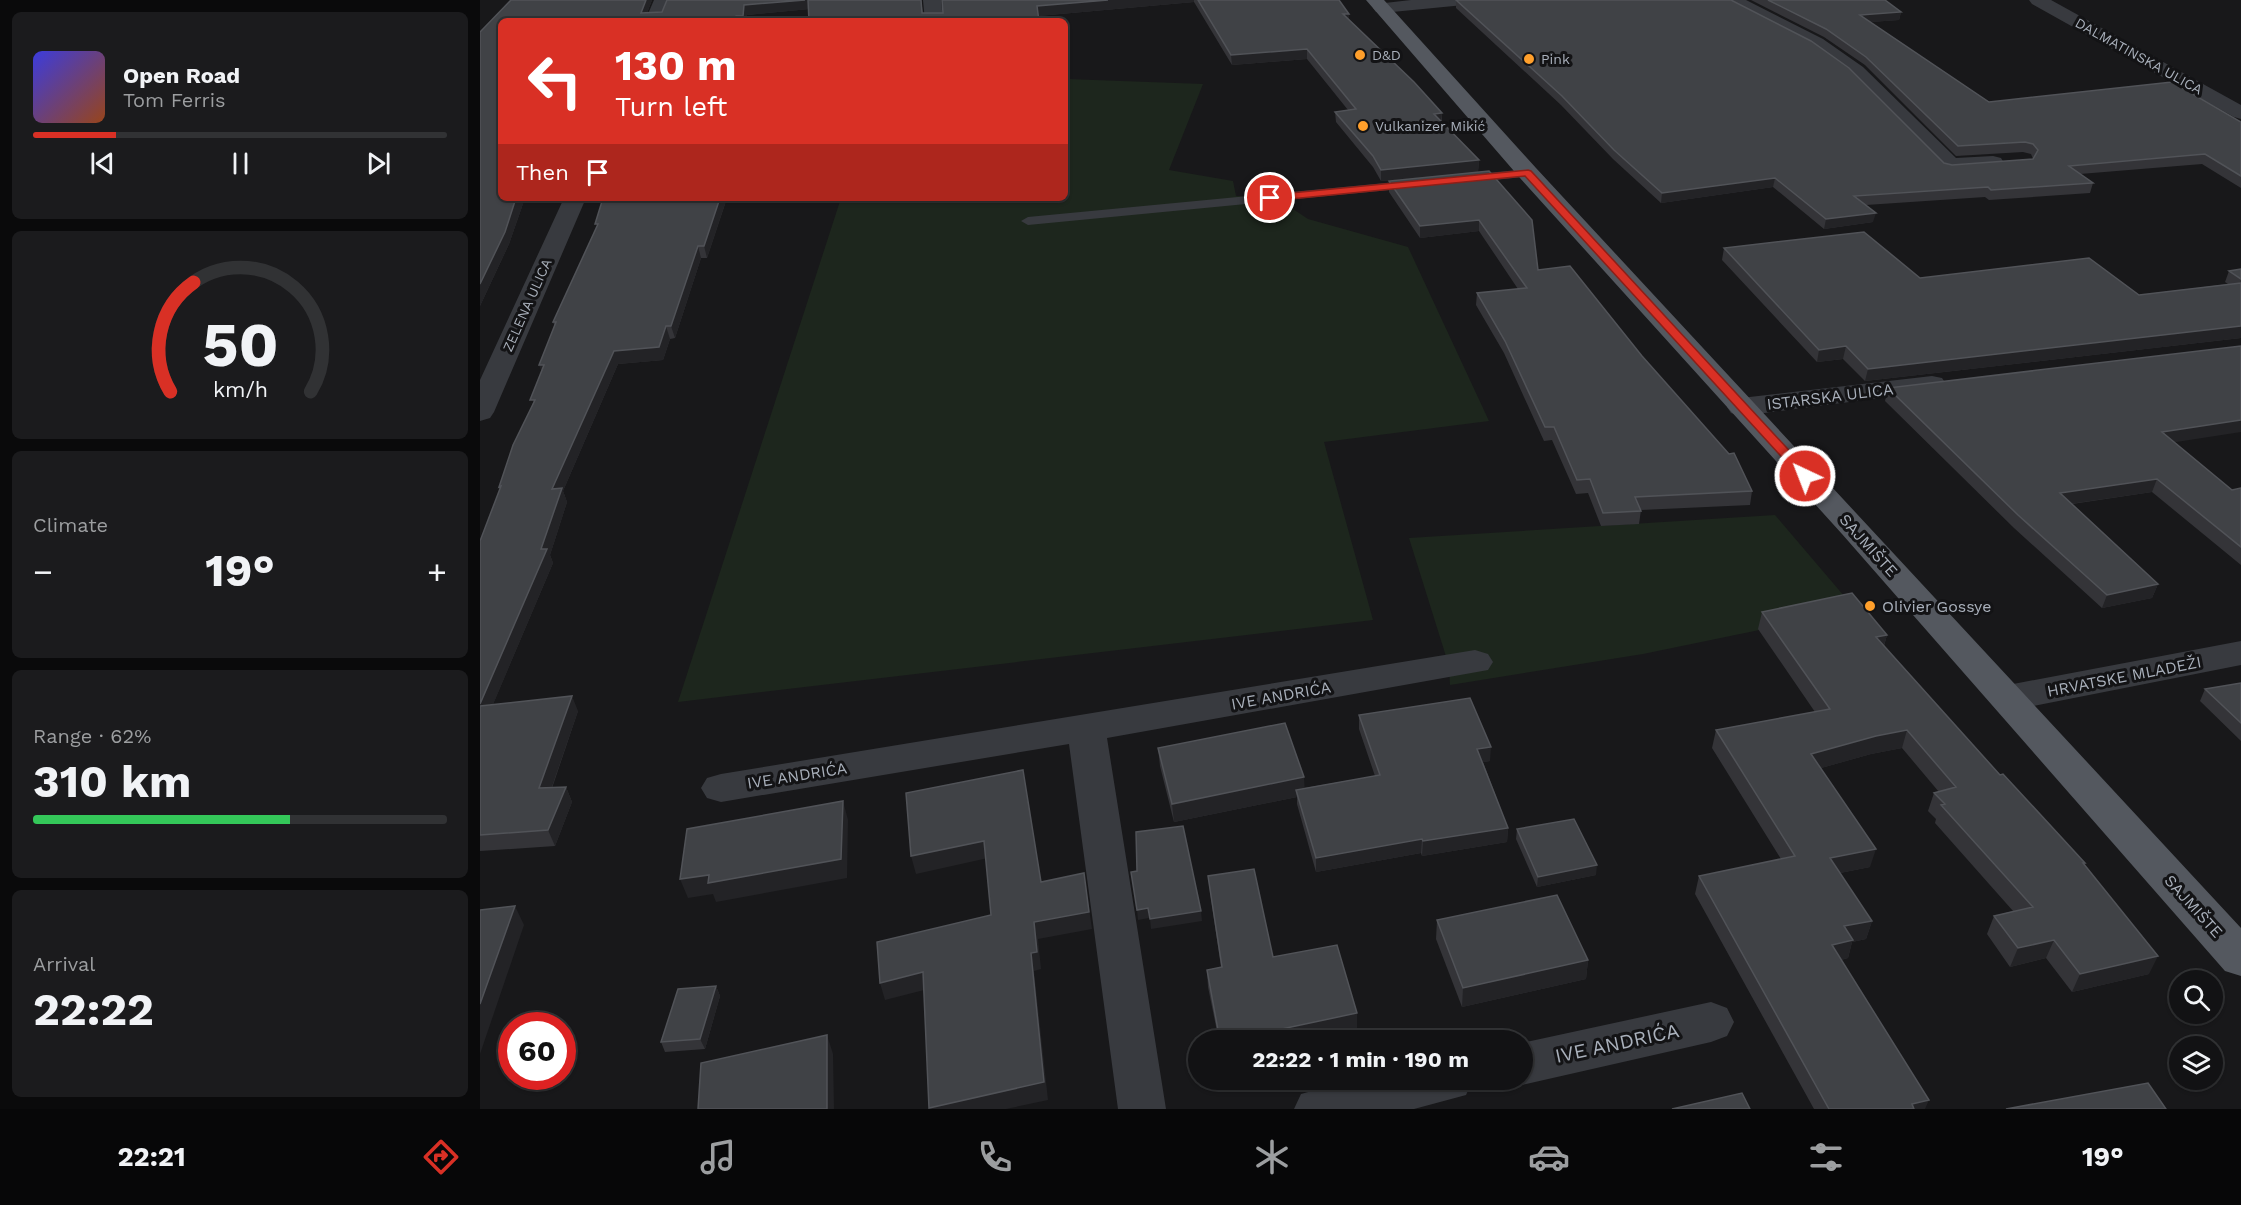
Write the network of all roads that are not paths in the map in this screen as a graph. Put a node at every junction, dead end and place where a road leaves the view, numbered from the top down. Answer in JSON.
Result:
{"nodes":[{"id":1,"x":663,"y":0,"type":"edge"},
{"id":2,"x":932,"y":0,"type":"edge"},
{"id":3,"x":1464,"y":0,"type":"edge"},
{"id":4,"x":1733,"y":0,"type":"edge"},
{"id":5,"x":2038,"y":0,"type":"edge"},
{"id":6,"x":1378,"y":4,"type":"edge"},
{"id":7,"x":655,"y":18,"type":"edge"},
{"id":8,"x":934,"y":18,"type":"edge"},
{"id":9,"x":2241,"y":113,"type":"edge"},
{"id":10,"x":2010,"y":162,"type":"edge"},
{"id":11,"x":1528,"y":173,"type":"junction"},
{"id":12,"x":1455,"y":180,"type":"edge"},
{"id":13,"x":1432,"y":183,"type":"edge"},
{"id":14,"x":574,"y":201,"type":"edge"},
{"id":15,"x":1028,"y":221,"type":"dead end"},
{"id":16,"x":1957,"y":381,"type":"edge"},
{"id":17,"x":1741,"y":407,"type":"junction"},
{"id":18,"x":480,"y":412,"type":"edge"},
{"id":19,"x":2241,"y":653,"type":"edge"},
{"id":20,"x":1475,"y":662,"type":"dead end"},
{"id":21,"x":2007,"y":698,"type":"junction"},
{"id":22,"x":1086,"y":728,"type":"junction"},
{"id":23,"x":721,"y":788,"type":"dead end"},
{"id":24,"x":2241,"y":958,"type":"edge"},
{"id":25,"x":1711,"y":1022,"type":"dead end"},
{"id":26,"x":1533,"y":1062,"type":"edge"},
{"id":27,"x":1404,"y":1090,"type":"edge"},
{"id":28,"x":1142,"y":1109,"type":"edge"},
{"id":29,"x":1318,"y":1109,"type":"edge"}],
"edges":[{"from":1,"to":7,"type":"street"},
{"from":2,"to":8,"type":"street"},
{"from":3,"to":6,"type":"street"},
{"from":4,"to":10,"type":"street"},
{"from":5,"to":9,"type":"street","name":"DALMATINSKA ULICA"},
{"from":6,"to":11,"type":"main road","name":"SAJMIŠTE"},
{"from":11,"to":12,"type":"lane"},
{"from":11,"to":17,"type":"main road","name":"SAJMIŠTE"},
{"from":13,"to":15,"type":"lane"},
{"from":14,"to":18,"type":"street","name":"ZELENA ULICA"},
{"from":16,"to":17,"type":"street","name":"ISTARSKA ULICA"},
{"from":17,"to":21,"type":"main road","name":"SAJMIŠTE"},
{"from":19,"to":21,"type":"street","name":"HRVATSKE MLADEŽI"},
{"from":20,"to":22,"type":"street","name":"IVE ANDRIĆA"},
{"from":21,"to":24,"type":"main road","name":"SAJMIŠTE"},
{"from":22,"to":23,"type":"street","name":"IVE ANDRIĆA"},
{"from":22,"to":28,"type":"street"},
{"from":25,"to":26,"type":"street","name":"IVE ANDRIĆA"},
{"from":27,"to":29,"type":"street"}]}
